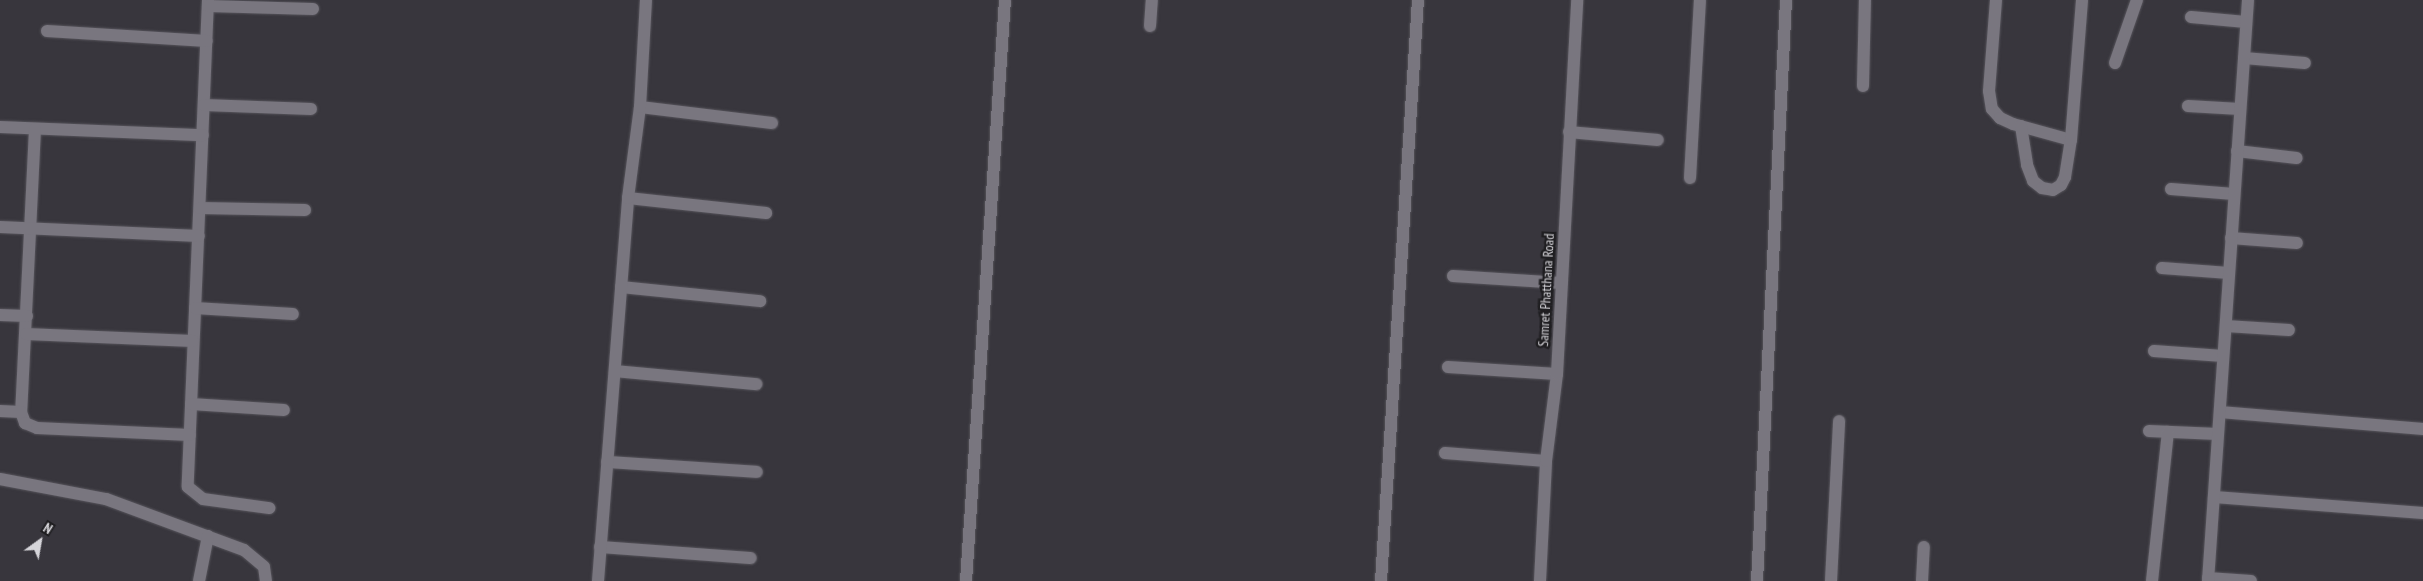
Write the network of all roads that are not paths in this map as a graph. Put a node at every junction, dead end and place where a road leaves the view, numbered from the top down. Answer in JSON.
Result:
{"nodes":[{"id":1,"x":646,"y":0,"type":"edge"},
{"id":2,"x":1005,"y":0,"type":"edge"},
{"id":3,"x":1152,"y":0,"type":"edge"},
{"id":4,"x":1418,"y":0,"type":"edge"},
{"id":5,"x":1576,"y":0,"type":"edge"},
{"id":6,"x":1700,"y":0,"type":"edge"},
{"id":7,"x":1786,"y":0,"type":"edge"},
{"id":8,"x":1865,"y":0,"type":"edge"},
{"id":9,"x":1996,"y":0,"type":"edge"},
{"id":10,"x":2082,"y":0,"type":"edge"},
{"id":11,"x":2137,"y":0,"type":"edge"},
{"id":12,"x":2248,"y":0,"type":"edge"},
{"id":13,"x":208,"y":3,"type":"edge"},
{"id":14,"x":313,"y":9,"type":"dead end"},
{"id":15,"x":2190,"y":17,"type":"dead end"},
{"id":16,"x":2246,"y":22,"type":"junction"},
{"id":17,"x":1150,"y":26,"type":"dead end"},
{"id":18,"x":47,"y":31,"type":"dead end"},
{"id":19,"x":207,"y":41,"type":"junction"},
{"id":20,"x":2244,"y":58,"type":"junction"},
{"id":21,"x":2115,"y":63,"type":"dead end"},
{"id":22,"x":2305,"y":63,"type":"dead end"},
{"id":23,"x":1863,"y":86,"type":"dead end"},
{"id":24,"x":204,"y":105,"type":"junction"},
{"id":25,"x":2188,"y":106,"type":"dead end"},
{"id":26,"x":640,"y":107,"type":"junction"},
{"id":27,"x":2240,"y":108,"type":"junction"},
{"id":28,"x":311,"y":109,"type":"dead end"},
{"id":29,"x":772,"y":123,"type":"dead end"},
{"id":30,"x":2021,"y":126,"type":"junction"},
{"id":31,"x":0,"y":127,"type":"edge"},
{"id":32,"x":35,"y":129,"type":"junction"},
{"id":33,"x":1569,"y":132,"type":"junction"},
{"id":34,"x":203,"y":135,"type":"junction"},
{"id":35,"x":1658,"y":140,"type":"dead end"},
{"id":36,"x":2071,"y":140,"type":"junction"},
{"id":37,"x":2237,"y":151,"type":"junction"},
{"id":38,"x":2297,"y":158,"type":"dead end"},
{"id":39,"x":1690,"y":178,"type":"dead end"},
{"id":40,"x":2171,"y":189,"type":"dead end"},
{"id":41,"x":2234,"y":194,"type":"junction"},
{"id":42,"x":628,"y":198,"type":"junction"},
{"id":43,"x":200,"y":208,"type":"junction"},
{"id":44,"x":305,"y":210,"type":"dead end"},
{"id":45,"x":766,"y":212,"type":"dead end"},
{"id":46,"x":0,"y":227,"type":"edge"},
{"id":47,"x":30,"y":228,"type":"junction"},
{"id":48,"x":199,"y":236,"type":"junction"},
{"id":49,"x":2232,"y":238,"type":"junction"},
{"id":50,"x":2296,"y":243,"type":"dead end"},
{"id":51,"x":2162,"y":268,"type":"dead end"},
{"id":52,"x":2229,"y":273,"type":"junction"},
{"id":53,"x":1453,"y":276,"type":"dead end"},
{"id":54,"x":1562,"y":283,"type":"junction"},
{"id":55,"x":621,"y":287,"type":"junction"},
{"id":56,"x":760,"y":301,"type":"dead end"},
{"id":57,"x":195,"y":308,"type":"junction"},
{"id":58,"x":293,"y":314,"type":"dead end"},
{"id":59,"x":0,"y":315,"type":"edge"},
{"id":60,"x":26,"y":316,"type":"junction"},
{"id":61,"x":2226,"y":326,"type":"junction"},
{"id":62,"x":2289,"y":330,"type":"dead end"},
{"id":63,"x":26,"y":334,"type":"junction"},
{"id":64,"x":193,"y":341,"type":"junction"},
{"id":65,"x":2154,"y":351,"type":"dead end"},
{"id":66,"x":2223,"y":356,"type":"junction"},
{"id":67,"x":1448,"y":367,"type":"dead end"},
{"id":68,"x":615,"y":371,"type":"junction"},
{"id":69,"x":1557,"y":374,"type":"junction"},
{"id":70,"x":756,"y":384,"type":"dead end"},
{"id":71,"x":191,"y":404,"type":"junction"},
{"id":72,"x":284,"y":410,"type":"dead end"},
{"id":73,"x":0,"y":411,"type":"edge"},
{"id":74,"x":21,"y":412,"type":"junction"},
{"id":75,"x":2220,"y":412,"type":"junction"},
{"id":76,"x":1839,"y":421,"type":"dead end"},
{"id":77,"x":2423,"y":429,"type":"edge"},
{"id":78,"x":2149,"y":431,"type":"dead end"},
{"id":79,"x":2168,"y":432,"type":"junction"},
{"id":80,"x":2218,"y":434,"type":"junction"},
{"id":81,"x":190,"y":436,"type":"junction"},
{"id":82,"x":1445,"y":453,"type":"dead end"},
{"id":83,"x":1546,"y":461,"type":"junction"},
{"id":84,"x":608,"y":462,"type":"junction"},
{"id":85,"x":756,"y":472,"type":"dead end"},
{"id":86,"x":0,"y":479,"type":"edge"},
{"id":87,"x":2214,"y":497,"type":"junction"},
{"id":88,"x":269,"y":508,"type":"dead end"},
{"id":89,"x":2423,"y":513,"type":"edge"},
{"id":90,"x":208,"y":536,"type":"junction"},
{"id":91,"x":600,"y":547,"type":"junction"},
{"id":92,"x":1924,"y":548,"type":"dead end"},
{"id":93,"x":751,"y":558,"type":"dead end"},
{"id":94,"x":2208,"y":580,"type":"edge"},
{"id":95,"x":199,"y":581,"type":"edge"},
{"id":96,"x":266,"y":581,"type":"edge"},
{"id":97,"x":598,"y":581,"type":"edge"},
{"id":98,"x":966,"y":581,"type":"edge"},
{"id":99,"x":1381,"y":581,"type":"edge"},
{"id":100,"x":1540,"y":581,"type":"edge"},
{"id":101,"x":1757,"y":581,"type":"edge"},
{"id":102,"x":1831,"y":581,"type":"edge"},
{"id":103,"x":1922,"y":581,"type":"edge"},
{"id":104,"x":2152,"y":581,"type":"edge"},
{"id":105,"x":2251,"y":581,"type":"edge"}],
"edges":[{"from":1,"to":26,"type":"street"},
{"from":2,"to":98,"type":"street"},
{"from":3,"to":17,"type":"street"},
{"from":4,"to":99,"type":"street"},
{"from":5,"to":33,"type":"street","name":"Samret Phatthana Road"},
{"from":6,"to":39,"type":"street"},
{"from":7,"to":101,"type":"street"},
{"from":8,"to":23,"type":"street"},
{"from":9,"to":30,"type":"street"},
{"from":10,"to":36,"type":"street"},
{"from":11,"to":21,"type":"street"},
{"from":12,"to":16,"type":"street"},
{"from":13,"to":14,"type":"street"},
{"from":13,"to":19,"type":"street"},
{"from":15,"to":16,"type":"street"},
{"from":16,"to":20,"type":"street"},
{"from":18,"to":19,"type":"street"},
{"from":19,"to":24,"type":"street"},
{"from":20,"to":22,"type":"street"},
{"from":20,"to":27,"type":"street"},
{"from":24,"to":28,"type":"street"},
{"from":24,"to":34,"type":"street"},
{"from":25,"to":27,"type":"street"},
{"from":26,"to":29,"type":"street"},
{"from":26,"to":42,"type":"street"},
{"from":27,"to":37,"type":"street"},
{"from":30,"to":36,"type":"street"},
{"from":30,"to":36,"type":"street"},
{"from":31,"to":32,"type":"street"},
{"from":32,"to":34,"type":"street"},
{"from":32,"to":47,"type":"street"},
{"from":33,"to":35,"type":"street"},
{"from":33,"to":54,"type":"street","name":"Samret Phatthana Road"},
{"from":34,"to":43,"type":"street"},
{"from":37,"to":38,"type":"street"},
{"from":37,"to":41,"type":"street"},
{"from":40,"to":41,"type":"street"},
{"from":41,"to":49,"type":"street"},
{"from":42,"to":45,"type":"street"},
{"from":42,"to":55,"type":"street"},
{"from":43,"to":44,"type":"street"},
{"from":43,"to":48,"type":"street"},
{"from":46,"to":47,"type":"street"},
{"from":47,"to":48,"type":"street"},
{"from":47,"to":60,"type":"street"},
{"from":48,"to":57,"type":"street"},
{"from":49,"to":50,"type":"street"},
{"from":49,"to":52,"type":"street"},
{"from":51,"to":52,"type":"street"},
{"from":52,"to":61,"type":"street"},
{"from":53,"to":54,"type":"street"},
{"from":54,"to":69,"type":"street","name":"Samret Phatthana Road"},
{"from":55,"to":56,"type":"street"},
{"from":55,"to":68,"type":"street"},
{"from":57,"to":58,"type":"street"},
{"from":57,"to":64,"type":"street"},
{"from":59,"to":60,"type":"street"},
{"from":60,"to":63,"type":"street"},
{"from":61,"to":62,"type":"street"},
{"from":61,"to":66,"type":"street"},
{"from":63,"to":64,"type":"street"},
{"from":63,"to":74,"type":"street"},
{"from":64,"to":71,"type":"street"},
{"from":65,"to":66,"type":"street"},
{"from":66,"to":75,"type":"street"},
{"from":67,"to":69,"type":"street"},
{"from":68,"to":70,"type":"street"},
{"from":68,"to":84,"type":"street"},
{"from":69,"to":83,"type":"street","name":"Samret Phatthana Road"},
{"from":71,"to":72,"type":"street"},
{"from":71,"to":81,"type":"street"},
{"from":73,"to":74,"type":"street"},
{"from":74,"to":81,"type":"street"},
{"from":75,"to":77,"type":"street"},
{"from":75,"to":80,"type":"street"},
{"from":76,"to":102,"type":"street"},
{"from":78,"to":79,"type":"street"},
{"from":79,"to":80,"type":"street"},
{"from":79,"to":104,"type":"street"},
{"from":80,"to":87,"type":"street"},
{"from":81,"to":88,"type":"street"},
{"from":82,"to":83,"type":"street"},
{"from":83,"to":100,"type":"street","name":"Samret Phatthana Road"},
{"from":84,"to":85,"type":"street"},
{"from":84,"to":91,"type":"street"},
{"from":86,"to":90,"type":"street"},
{"from":87,"to":89,"type":"street"},
{"from":87,"to":94,"type":"street"},
{"from":90,"to":95,"type":"street"},
{"from":90,"to":96,"type":"street"},
{"from":91,"to":93,"type":"street"},
{"from":91,"to":97,"type":"street"},
{"from":92,"to":103,"type":"street"},
{"from":94,"to":105,"type":"street"}]}
